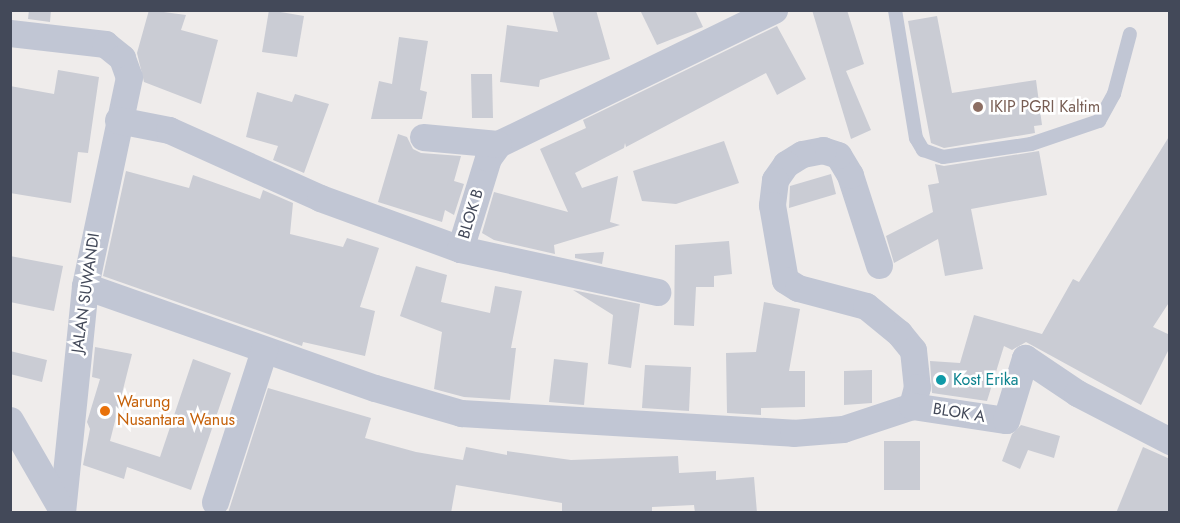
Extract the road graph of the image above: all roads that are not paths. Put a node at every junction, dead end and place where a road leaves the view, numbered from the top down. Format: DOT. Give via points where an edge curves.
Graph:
graph roads {
  1 [pos="895,10"];
  2 [pos="763,13"];
  3 [pos="10,33"];
  4 [pos="1130,34"];
  5 [pos="118,120"];
  6 [pos="423,137"];
  7 [pos="498,144"];
  8 [pos="460,249"];
  9 [pos="879,265"];
  10 [pos="85,286"];
  11 [pos="657,292"];
  12 [pos="264,350"];
  13 [pos="912,406"];
  14 [pos="10,420"];
  15 [pos="1170,441"];
  16 [pos="215,502"];
  17 [pos="62,511"];
  1 -- 4 [label="lane" via="916,138 923,150 943,157 1031,144 1099,121 1114,94"];
  2 -- 7 [label="street"];
  3 -- 5 [label="street, JALAN SUWANDI" via="105,44 122,58 129,77"];
  5 -- 8 [label="street, BLOK B" via="169,130 320,198"];
  5 -- 10 [label="street, JALAN SUWANDI"];
  6 -- 7 [label="street"];
  7 -- 8 [label="street, BLOK B" via="488,158"];
  8 -- 11 [label="street"];
  9 -- 13 [label="street" via="850,175 838,155 824,150 802,154 786,164 775,180 772,205 785,280 798,288 866,306 900,333 913,350 917,387"];
  10 -- 12 [label="street"];
  10 -- 17 [label="street, JALAN SUWANDI"];
  12 -- 13 [label="street" via="461,413 793,434 843,429"];
  12 -- 16 [label="street"];
  13 -- 15 [label="street, BLOK A" via="1006,420 1025,358 1077,393"];
  14 -- 17 [label="street"];
}
